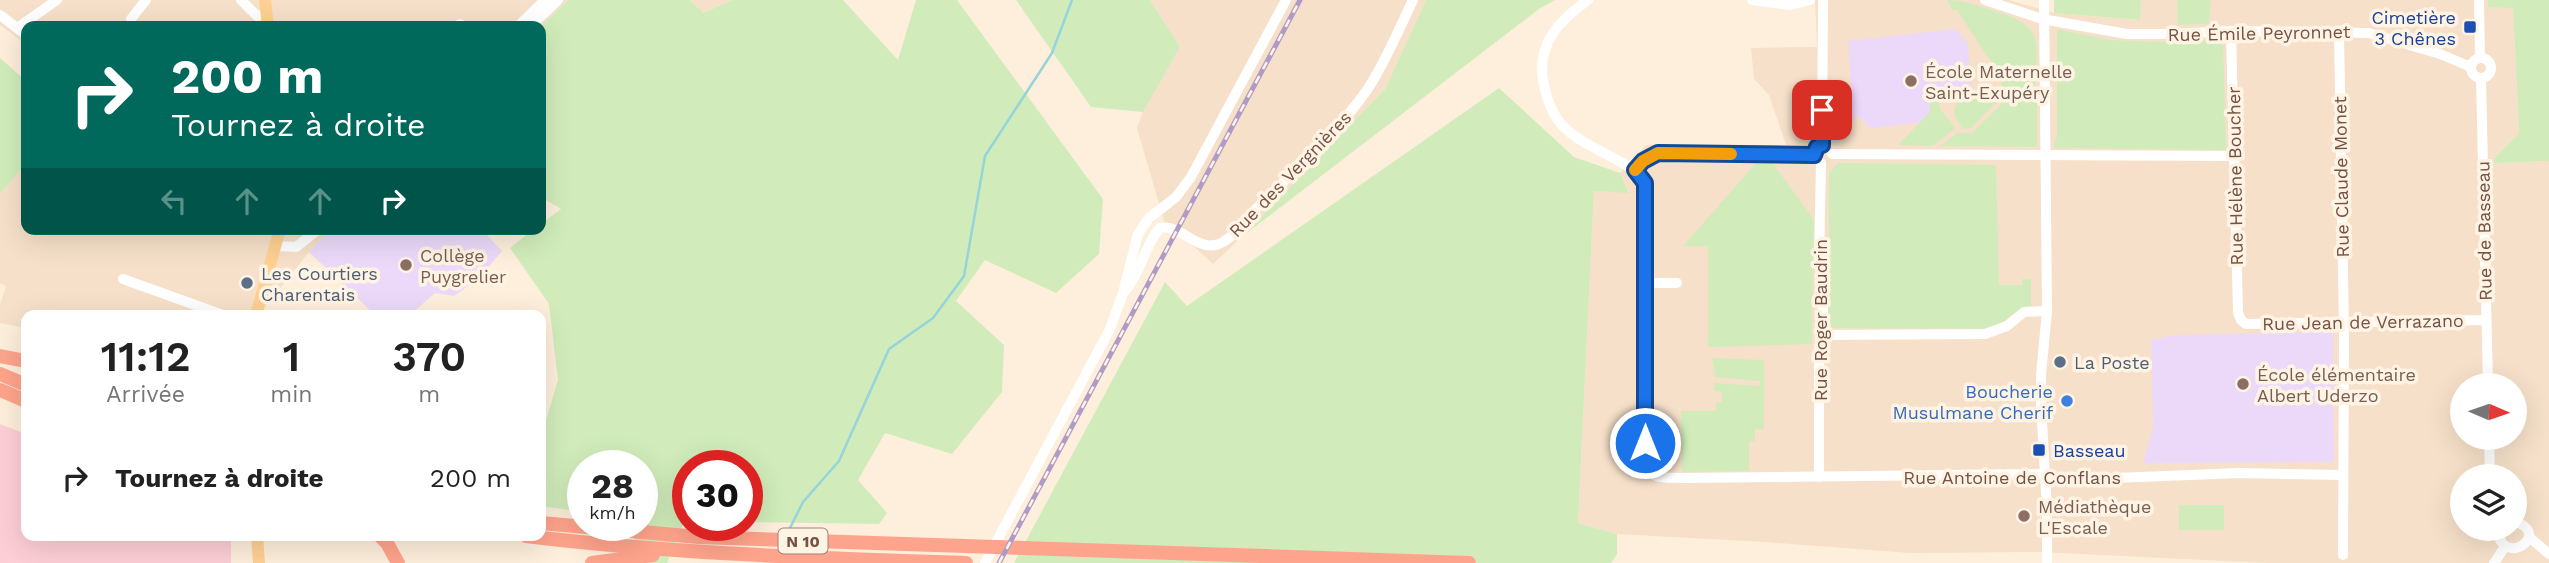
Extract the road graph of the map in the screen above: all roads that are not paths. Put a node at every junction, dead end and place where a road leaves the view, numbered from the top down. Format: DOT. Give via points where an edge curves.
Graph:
graph roads {
  1 [pos="57,0"];
  2 [pos="146,0"];
  3 [pos="241,0"];
  4 [pos="265,0"];
  5 [pos="545,0"];
  6 [pos="558,0"];
  7 [pos="1286,0"];
  8 [pos="1413,0"];
  9 [pos="1588,0"];
  10 [pos="1752,0"];
  11 [pos="1810,0"];
  12 [pos="1823,0"];
  13 [pos="1985,0"];
  14 [pos="2044,0"];
  15 [pos="2479,0"];
  16 [pos="0,15"];
  17 [pos="131,19"];
  18 [pos="2042,19"];
  19 [pos="267,20"];
  20 [pos="27,21"];
  21 [pos="523,21"];
  22 [pos="536,21"];
  23 [pos="21,25"];
  24 [pos="17,28"];
  25 [pos="21,31"];
  26 [pos="2231,31"];
  27 [pos="2339,32"];
  28 [pos="2480,58"];
  29 [pos="2471,67"];
  30 [pos="2481,78"];
  31 [pos="1822,145"];
  32 [pos="1832,154"];
  33 [pos="1814,155"];
  34 [pos="2045,156"];
  35 [pos="2235,156"];
  36 [pos="1821,163"];
  37 [pos="1635,170"];
  38 [pos="279,235"];
  39 [pos="311,235"];
  40 [pos="277,246"];
  41 [pos="123,278"];
  42 [pos="1677,283"];
  43 [pos="1644,284"];
  44 [pos="1123,293"];
  45 [pos="263,296"];
  46 [pos="209,310"];
  47 [pos="259,310"];
  48 [pos="264,310"];
  49 [pos="2047,311"];
  50 [pos="2241,320"];
  51 [pos="2486,320"];
  52 [pos="2343,323"];
  53 [pos="1822,335"];
  54 [pos="0,356"];
  55 [pos="21,360"];
  56 [pos="2488,373"];
  57 [pos="0,374"];
  58 [pos="21,384"];
  59 [pos="0,390"];
  60 [pos="21,399"];
  61 [pos="2045,474"];
  62 [pos="2343,475"];
  63 [pos="1819,477"];
  64 [pos="546,523"];
  65 [pos="2527,532"];
  66 [pos="2529,537"];
  67 [pos="546,538"];
  68 [pos="257,541"];
  69 [pos="385,541"];
  70 [pos="2500,541"];
  71 [pos="2504,548"];
  72 [pos="2522,550"];
  73 [pos="681,551"];
  74 [pos="2546,552"];
  75 [pos="2343,555"];
  76 [pos="920,561"];
  77 [pos="259,563"];
  78 [pos="398,563"];
  79 [pos="592,563"];
  80 [pos="966,563"];
  81 [pos="985,563"];
  82 [pos="1469,563"];
  83 [pos="2047,563"];
  84 [pos="2494,563"];
  1 -- 20 [label="street"];
  2 -- 17 [label="street"];
  3 -- 19 [label="street"];
  4 -- 19 [label="main road"];
  5 -- 21 [label="street"];
  6 -- 22 [label="street"];
  7 -- 44 [label="street" via="1191,177 1138,234"];
  8 -- 44 [label="street, Rue des Vergnières" via="1368,88 1336,131 1226,241 1212,246 1164,226 1157,230 1136,277"];
  9 -- 37 [label="street" via="1554,30 1544,48 1541,67 1546,95 1552,115 1569,133"];
  10 -- 11 [label="street" via="1790,5"];
  12 -- 31 [label="street"];
  13 -- 18 [label="street, Rue Émile Peyronnet"];
  14 -- 18 [label="street"];
  15 -- 28 [label="street, Rue de Basseau"];
  16 -- 24 [label="street"];
  18 -- 26 [label="street, Rue Émile Peyronnet" via="2127,34"];
  18 -- 34 [label="street"];
  23 -- 24 [label="street"];
  24 -- 25 [label="street"];
  26 -- 27 [label="street, Rue Émile Peyronnet"];
  26 -- 35 [label="street, Rue Hélène Boucher"];
  27 -- 29 [label="street, Rue Émile Peyronnet" via="2382,36"];
  27 -- 52 [label="street, Rue Claude Monet"];
  28 -- 29 [label="street"];
  28 -- 30 [label="street, Rue de Basseau" via="2491,68"];
  29 -- 30 [label="street"];
  30 -- 51 [label="street, Rue de Basseau"];
  31 -- 32 [label="street"];
  31 -- 33 [label="street"];
  32 -- 34 [label="street"];
  32 -- 36 [label="street"];
  33 -- 36 [label="street"];
  33 -- 37 [label="street" via="1658,153"];
  34 -- 35 [label="street"];
  34 -- 49 [label="street"];
  35 -- 50 [label="street, Rue Hélène Boucher"];
  36 -- 53 [label="street, Rue Roger Baudrin"];
  37 -- 43 [label="street" via="1645,183"];
  38 -- 40 [label="main road"];
  39 -- 40 [label="street" via="290,249"];
  40 -- 45 [label="main road"];
  41 -- 46 [label="street"];
  42 -- 43 [label="street"];
  43 -- 63 [label="street, Rue Antoine de Conflans" via="1648,473 1655,477"];
  44 -- 81 [label="street" via="1102,344"];
  45 -- 47 [label="main road"];
  45 -- 48 [label="main road"];
  49 -- 53 [label="street" via="2024,312 2007,326 1985,334"];
  49 -- 61 [label="street" via="2041,375"];
  50 -- 52 [label="street, Rue Jean de Verrazano" via="2246,324"];
  51 -- 52 [label="street, Rue Jean de Verrazano"];
  51 -- 56 [label="street, Rue de Basseau"];
  52 -- 62 [label="street, Rue Claude Monet"];
  53 -- 63 [label="street, Rue Roger Baudrin"];
  54 -- 55 [label="highway"];
  57 -- 58 [label="highway"];
  59 -- 60 [label="highway"];
  61 -- 62 [label="street, Rue Antoine de Conflans" via="2066,480 2239,473"];
  61 -- 63 [label="street, Rue Antoine de Conflans"];
  61 -- 83 [label="street"];
  62 -- 75 [label="street, Rue Claude Monet"];
  64 -- 82 [label="highway, N 10" via="698,537"];
  65 -- 66 [label="street"];
  66 -- 72 [label="street"];
  66 -- 74 [label="street"];
  67 -- 73 [label="highway, N 10"];
  68 -- 77 [label="main road"];
  69 -- 78 [label="highway"];
  70 -- 71 [label="street"];
  71 -- 72 [label="street"];
  71 -- 84 [label="street"];
  72 -- 74 [label="street"];
  73 -- 76 [label="highway, N 10"];
  73 -- 79 [label="highway"];
  76 -- 80 [label="highway, N 10"];
}
